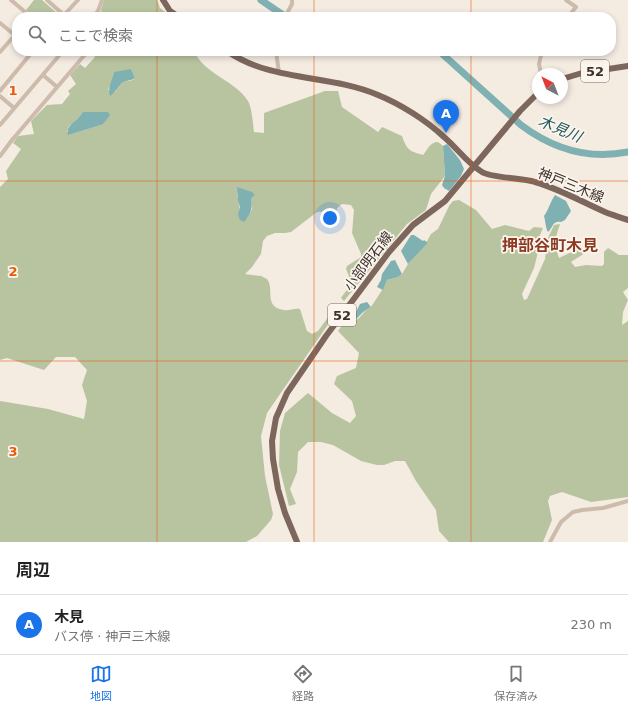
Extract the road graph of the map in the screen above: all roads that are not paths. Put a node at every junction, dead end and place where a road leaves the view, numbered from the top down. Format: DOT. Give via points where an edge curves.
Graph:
graph roads {
  1 [pos="10,0"];
  2 [pos="47,0"];
  3 [pos="78,0"];
  4 [pos="102,0"];
  5 [pos="163,0"];
  6 [pos="292,0"];
  7 [pos="566,0"];
  8 [pos="98,11"];
  9 [pos="25,12"];
  10 [pos="59,12"];
  11 [pos="67,12"];
  12 [pos="172,12"];
  13 [pos="288,12"];
  14 [pos="572,12"];
  15 [pos="0,23"];
  16 [pos="12,33"];
  17 [pos="12,40"];
  18 [pos="0,52"];
  19 [pos="29,56"];
  20 [pos="60,56"];
  21 [pos="84,56"];
  22 [pos="233,56"];
  23 [pos="277,56"];
  24 [pos="541,56"];
  25 [pos="628,66"];
  26 [pos="540,68"];
  27 [pos="280,73"];
  28 [pos="43,75"];
  29 [pos="568,77"];
  30 [pos="57,87"];
  31 [pos="0,91"];
  32 [pos="0,96"];
  33 [pos="532,100"];
  34 [pos="14,108"];
  35 [pos="0,125"];
  36 [pos="0,156"];
  37 [pos="474,166"];
  38 [pos="628,220"];
  39 [pos="628,501"];
  40 [pos="297,542"];
  41 [pos="550,542"];
  1 -- 9 [label="street"];
  2 -- 10 [label="street"];
  3 -- 11 [label="street"];
  4 -- 8 [label="street"];
  5 -- 12 [label="main road"];
  6 -- 13 [label="street"];
  7 -- 14 [label="street" via="576,7"];
  15 -- 16 [label="street"];
  17 -- 18 [label="street"];
  19 -- 31 [label="street"];
  20 -- 28 [label="street"];
  21 -- 30 [label="street"];
  22 -- 27 [label="main road, 神戸三木線" via="254,66"];
  23 -- 27 [label="street"];
  24 -- 26 [label="street"];
  25 -- 29 [label="main road, 52"];
  27 -- 37 [label="main road, 神戸三木線" via="363,89 380,96 429,124"];
  28 -- 30 [label="street"];
  28 -- 34 [label="street"];
  30 -- 36 [label="street"];
  32 -- 34 [label="street"];
  33 -- 37 [label="main road, 小部明石線 / 52"];
  34 -- 35 [label="street"];
  37 -- 38 [label="main road, 神戸三木線" via="484,173 534,181 557,189"];
  37 -- 40 [label="main road, 小部明石線 / 52" via="445,201 413,225 389,252 287,393 276,418 272,440 273,459 283,507"];
  39 -- 41 [label="street" via="573,512 561,522"];
}
